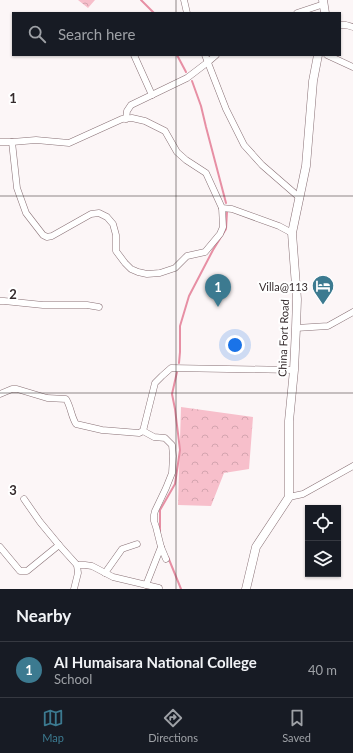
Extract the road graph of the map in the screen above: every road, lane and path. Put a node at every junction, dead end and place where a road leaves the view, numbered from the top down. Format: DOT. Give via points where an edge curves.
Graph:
graph roads {
  1 [pos="184,0"];
  2 [pos="324,6"];
  3 [pos="187,12"];
  4 [pos="302,12"];
  5 [pos="341,25"];
  6 [pos="353,27"];
  7 [pos="134,56"];
  8 [pos="205,56"];
  9 [pos="215,56"];
  10 [pos="318,56"];
  11 [pos="329,56"];
  12 [pos="208,62"];
  13 [pos="353,67"];
  14 [pos="152,95"];
  15 [pos="126,119"];
  16 [pos="0,142"];
  17 [pos="12,142"];
  18 [pos="300,198"];
  19 [pos="222,208"];
  20 [pos="292,233"];
  21 [pos="0,301"];
  22 [pos="99,307"];
  23 [pos="353,312"];
  24 [pos="296,328"];
  25 [pos="294,370"];
  26 [pos="0,394"];
  27 [pos="143,431"];
  28 [pos="353,466"];
  29 [pos="289,497"];
  30 [pos="24,499"];
  31 [pos="138,544"];
  32 [pos="59,545"];
  33 [pos="0,547"];
  34 [pos="161,547"];
  35 [pos="166,559"];
  36 [pos="77,565"];
  37 [pos="105,573"];
  38 [pos="146,585"];
  39 [pos="159,588"];
  40 [pos="74,589"];
  41 [pos="246,589"];
  1 -- 3 [label="street"];
  2 -- 4 [label="street"];
  5 -- 6 [label="street"];
  7 -- 14 [label="street"];
  8 -- 12 [label="street"];
  9 -- 12 [label="street"];
  10 -- 18 [label="street, China Fort Road"];
  11 -- 13 [label="street"];
  12 -- 14 [label="street" via="186,78"];
  12 -- 18 [label="street" via="226,109 244,145 262,165"];
  14 -- 15 [label="street" via="131,104"];
  15 -- 17 [label="street" via="69,143 36,140"];
  15 -- 19 [label="street" via="146,121 165,132 177,152 206,173"];
  16 -- 17 [label="street"];
  17 -- 19 [label="street" via="17,188 26,213 43,235 52,236 92,214 99,214 113,224 116,251 131,269 138,272 160,273 175,268 187,256 205,252 223,227"];
  18 -- 20 [label="street, China Fort Road"];
  19 -- 20 [label="street" via="232,209 280,226"];
  20 -- 24 [label="street, China Fort Road" via="297,299"];
  21 -- 22 [label="street" via="43,306 87,304"];
  23 -- 24 [label="street" via="328,326"];
  24 -- 25 [label="street, China Fort Road"];
  25 -- 27 [label="street" via="171,368 155,383"];
  25 -- 29 [label="street, China Fort Road" via="289,421"];
  26 -- 27 [label="street" via="17,389 46,398 66,399 76,424 102,430 139,433"];
  27 -- 34 [label="street" via="154,437 165,438 172,445 172,473 154,515"];
  28 -- 29 [label="street" via="303,494"];
  29 -- 41 [label="street" via="256,546"];
  30 -- 32 [label="street"];
  31 -- 37 [label="street" via="122,549"];
  32 -- 33 [label="street" via="27,571 20,571"];
  32 -- 36 [label="street"];
  34 -- 35 [label="street"];
  34 -- 38 [label="street"];
  36 -- 37 [label="street" via="92,566"];
  36 -- 40 [label="street"];
  37 -- 38 [label="street"];
  38 -- 39 [label="street"];
}
